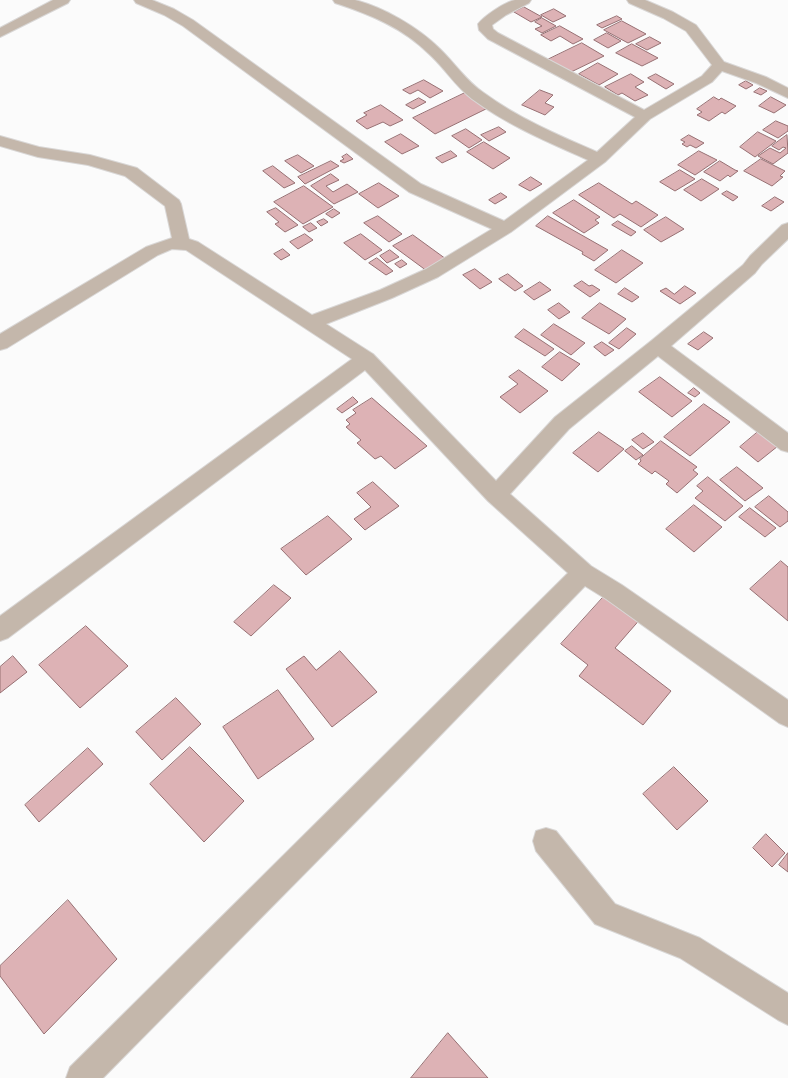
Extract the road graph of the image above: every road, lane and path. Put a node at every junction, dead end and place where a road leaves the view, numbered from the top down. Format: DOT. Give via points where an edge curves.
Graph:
graph roads {
  1 [pos="63,0"];
  2 [pos="141,0"];
  3 [pos="340,0"];
  4 [pos="524,0"];
  5 [pos="634,0"];
  6 [pos="0,33"];
  7 [pos="719,65"];
  8 [pos="785,75"];
  9 [pos="760,80"];
  10 [pos="788,94"];
  11 [pos="645,116"];
  12 [pos="0,141"];
  13 [pos="599,159"];
  14 [pos="505,228"];
  15 [pos="788,229"];
  16 [pos="181,242"];
  17 [pos="309,323"];
  18 [pos="0,343"];
  19 [pos="658,346"];
  20 [pos="366,359"];
  21 [pos="785,435"];
  22 [pos="496,495"];
  23 [pos="583,572"];
  24 [pos="0,630"];
  25 [pos="788,715"];
  26 [pos="546,841"];
  27 [pos="788,1010"];
  28 [pos="81,1078"];
  1 -- 6 [label="street"];
  2 -- 14 [label="street" via="188,23 416,188"];
  3 -- 13 [label="street" via="387,18 427,44 477,95 525,125"];
  4 -- 11 [label="street" via="484,24 486,30 492,36 594,92"];
  5 -- 7 [label="street" via="691,28"];
  7 -- 9 [label="street"];
  7 -- 11 [label="street" via="707,79"];
  8 -- 9 [label="street"];
  9 -- 10 [label="street"];
  11 -- 13 [label="street"];
  12 -- 16 [label="street" via="38,152 90,160 131,172 173,204"];
  13 -- 14 [label="street"];
  14 -- 17 [label="street" via="432,273 386,294"];
  15 -- 19 [label="street" via="749,269"];
  16 -- 17 [label="street" via="192,246"];
  16 -- 18 [label="street" via="152,251"];
  17 -- 20 [label="street"];
  19 -- 21 [label="street"];
  19 -- 22 [label="street" via="562,423"];
  20 -- 22 [label="street"];
  20 -- 24 [label="street"];
  22 -- 23 [label="street"];
  23 -- 25 [label="street"];
  23 -- 28 [label="street" via="395,765"];
  26 -- 27 [label="street" via="605,914 690,948"];
}
